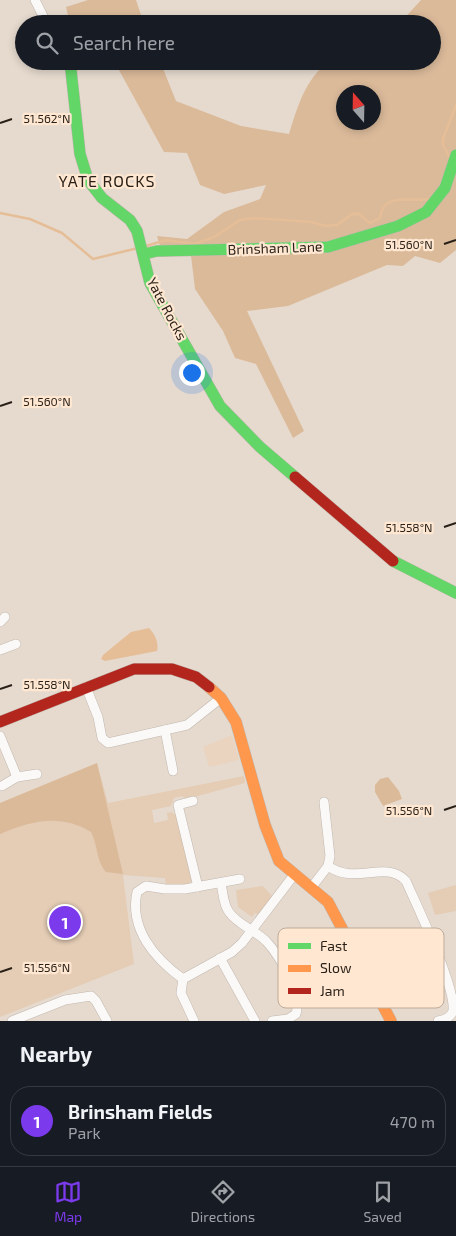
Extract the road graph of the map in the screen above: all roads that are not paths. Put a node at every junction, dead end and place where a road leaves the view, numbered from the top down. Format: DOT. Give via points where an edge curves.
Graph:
graph roads {
  1 [pos="35,0"];
  2 [pos="42,15"];
  3 [pos="71,70"];
  4 [pos="456,155"];
  5 [pos="144,254"];
  6 [pos="456,594"];
  7 [pos="16,644"];
  8 [pos="0,650"];
  9 [pos="86,687"];
  10 [pos="221,698"];
  11 [pos="0,722"];
  12 [pos="165,730"];
  13 [pos="0,736"];
  14 [pos="174,770"];
  15 [pos="37,774"];
  16 [pos="17,777"];
  17 [pos="2,786"];
  18 [pos="193,801"];
  19 [pos="324,802"];
  20 [pos="328,866"];
  21 [pos="294,875"];
  22 [pos="240,879"];
  23 [pos="222,883"];
  24 [pos="198,887"];
  25 [pos="311,888"];
  26 [pos="342,928"];
  27 [pos="428,928"];
  28 [pos="253,931"];
  29 [pos="220,958"];
  30 [pos="278,959"];
  31 [pos="444,964"];
  32 [pos="183,979"];
  33 [pos="296,1008"];
  34 [pos="384,1008"];
  35 [pos="12,1021"];
  36 [pos="107,1021"];
  37 [pos="194,1021"];
  38 [pos="255,1021"];
  39 [pos="272,1021"];
  40 [pos="391,1021"];
  41 [pos="438,1021"];
  1 -- 2 [label="street"];
  3 -- 5 [label="street, Yate Rocks" via="83,167 95,191 130,220"];
  4 -- 5 [label="street, Brinsham Lane" via="445,188 426,212 398,226 328,247 157,251"];
  5 -- 6 [label="street, Yate Rocks" via="150,283 229,418 389,559"];
  7 -- 8 [label="street"];
  9 -- 10 [label="street" via="134,669 160,668 196,677"];
  9 -- 11 [label="street"];
  9 -- 12 [label="street" via="105,742"];
  10 -- 12 [label="street" via="194,722"];
  10 -- 21 [label="street" via="236,722 274,851"];
  12 -- 14 [label="street"];
  13 -- 16 [label="street"];
  15 -- 16 [label="street"];
  16 -- 17 [label="street"];
  18 -- 24 [label="street" via="178,805"];
  19 -- 20 [label="street" via="330,847"];
  20 -- 25 [label="street"];
  20 -- 27 [label="street" via="347,875 399,873 406,881"];
  21 -- 25 [label="street"];
  21 -- 28 [label="street"];
  22 -- 23 [label="street"];
  23 -- 24 [label="street"];
  23 -- 28 [label="street" via="229,913"];
  24 -- 32 [label="street" via="165,889 146,886 137,892 138,926 144,941 169,969"];
  25 -- 26 [label="street" via="328,902"];
  28 -- 29 [label="street"];
  28 -- 30 [label="street" via="266,941"];
  29 -- 32 [label="street"];
  29 -- 38 [label="street"];
  31 -- 41 [label="street" via="454,1009 450,1016"];
  32 -- 37 [label="street" via="181,993"];
  33 -- 39 [label="street" via="296,1014 288,1019"];
  34 -- 40 [label="street"];
  35 -- 36 [label="street" via="65,1000 91,996"];
}
